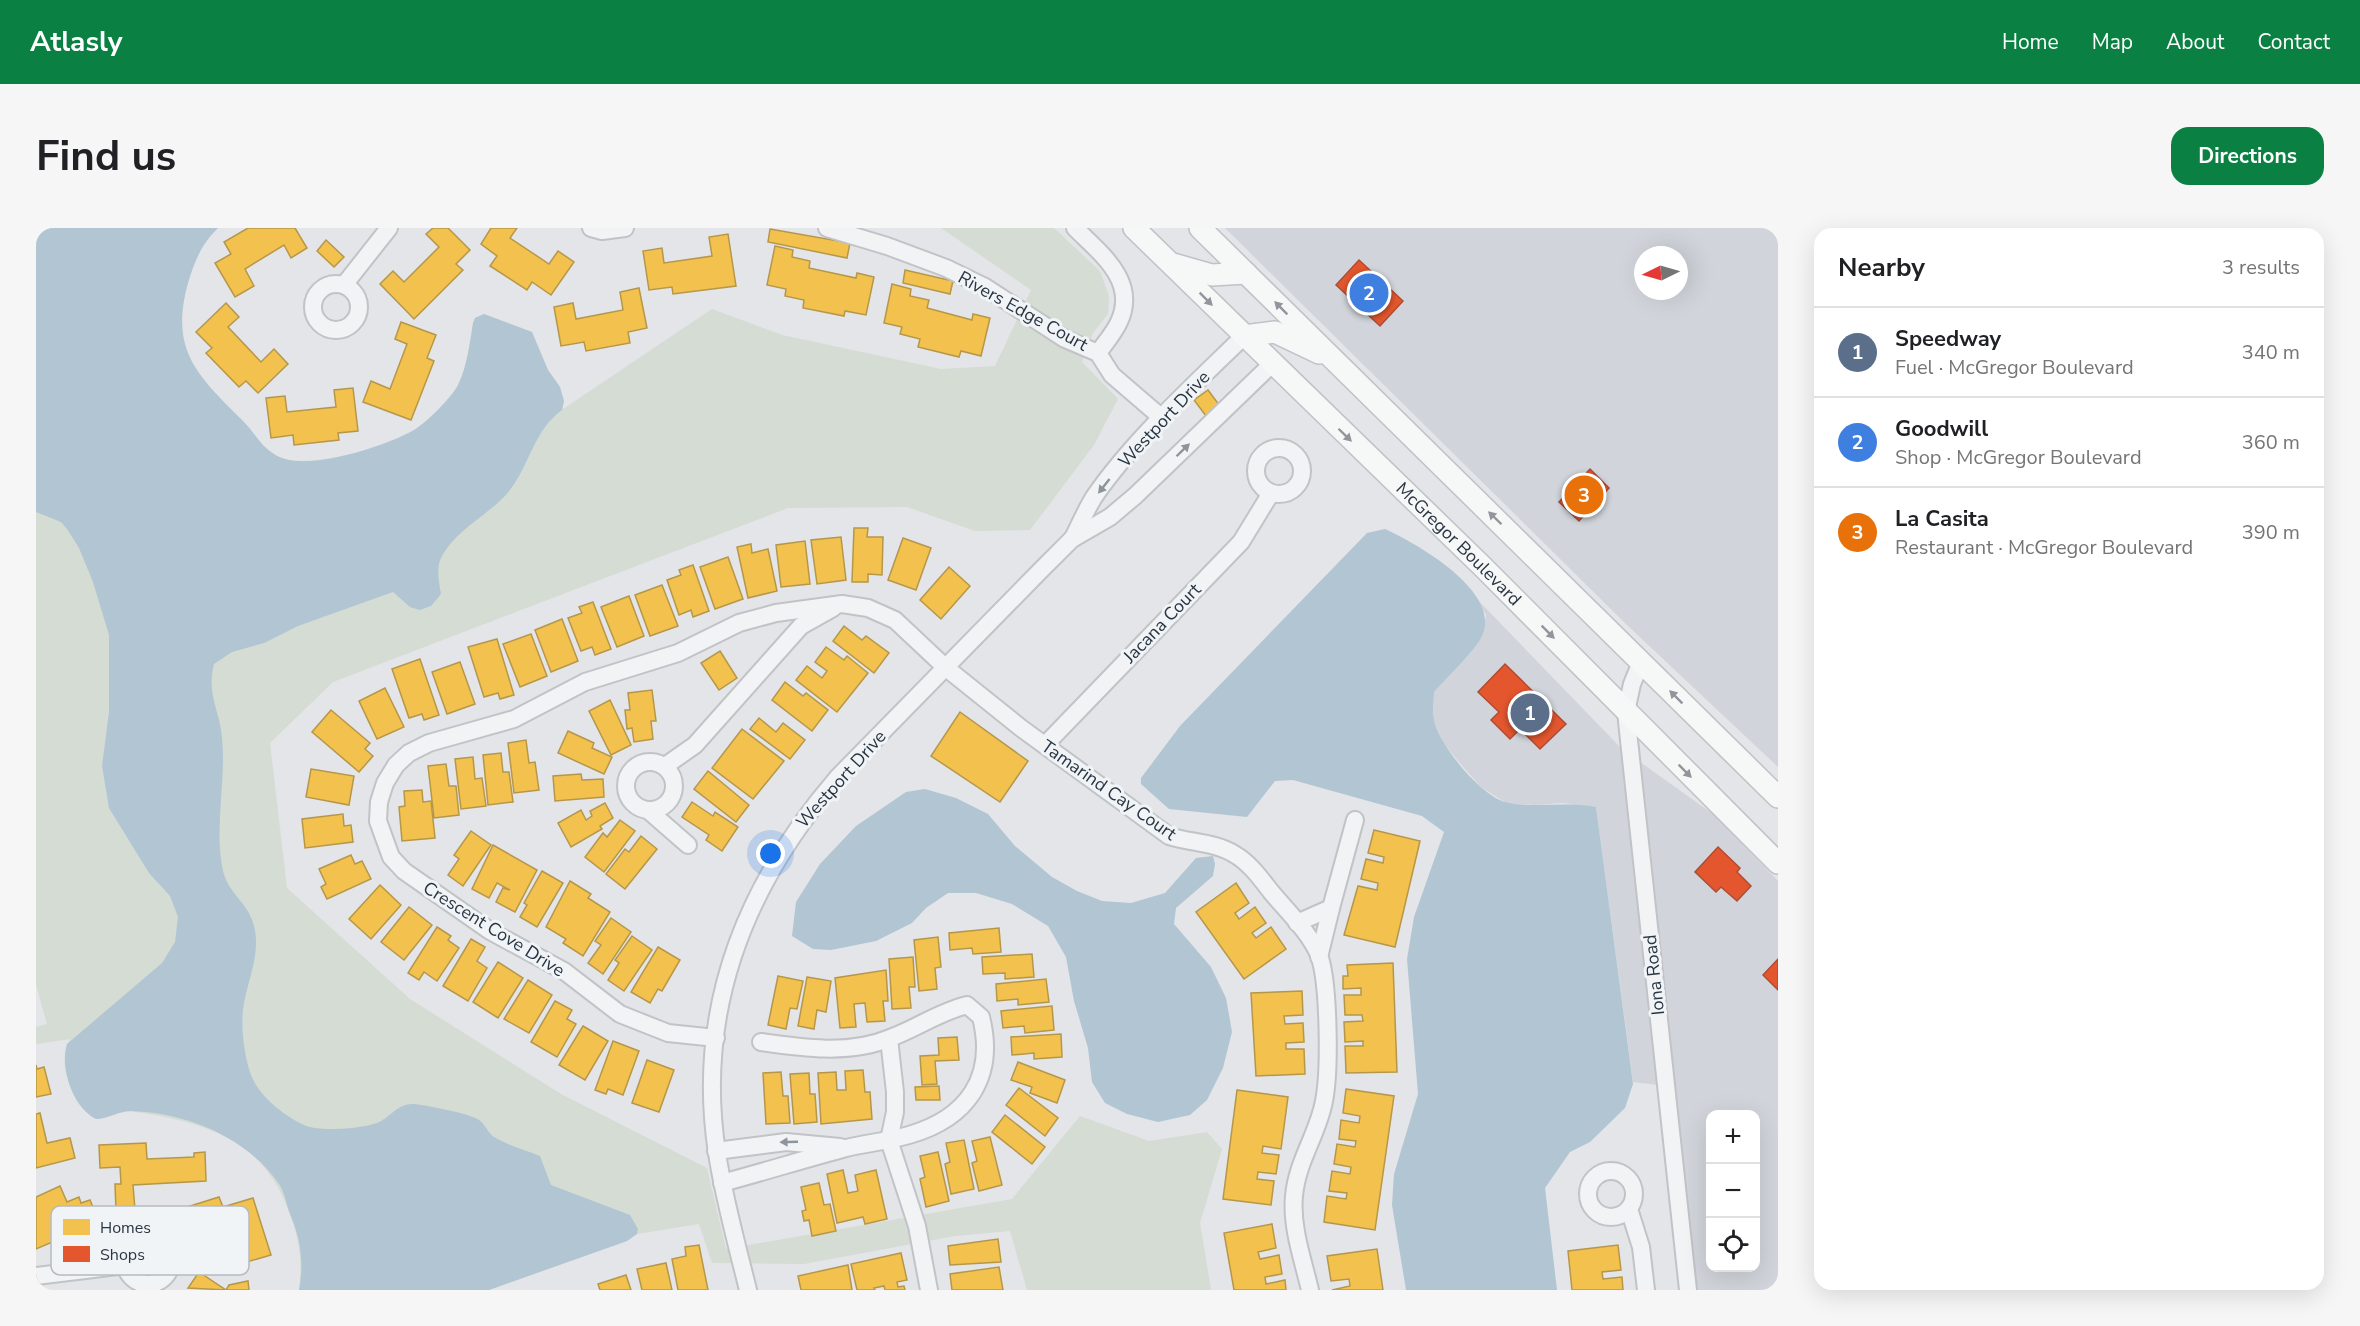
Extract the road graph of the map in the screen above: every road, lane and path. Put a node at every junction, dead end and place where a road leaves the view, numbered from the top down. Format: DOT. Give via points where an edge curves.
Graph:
graph roads {
  1 [pos="389,228"];
  2 [pos="591,228"];
  3 [pos="625,228"];
  4 [pos="827,228"];
  5 [pos="1075,228"];
  6 [pos="1134,228"];
  7 [pos="1200,228"];
  8 [pos="1170,263"];
  9 [pos="1246,273"];
  10 [pos="344,285"];
  11 [pos="1244,336"];
  12 [pos="1098,353"];
  13 [pos="1333,359"];
  14 [pos="1272,364"];
  15 [pos="1162,418"];
  16 [pos="1271,493"];
  17 [pos="1072,539"];
  18 [pos="842,604"];
  19 [pos="1641,662"];
  20 [pos="945,667"];
  21 [pos="1626,712"];
  22 [pos="1045,745"];
  23 [pos="664,766"];
  24 [pos="1778,797"];
  25 [pos="649,811"];
  26 [pos="1356,820"];
  27 [pos="688,845"];
  28 [pos="1778,863"];
  29 [pos="1331,908"];
  30 [pos="1297,923"];
  31 [pos="1319,957"];
  32 [pos="716,1038"];
  33 [pos="889,1039"];
  34 [pos="761,1042"];
  35 [pos="889,1140"];
  36 [pos="847,1148"];
  37 [pos="716,1151"];
  38 [pos="722,1183"];
  39 [pos="1629,1209"];
  40 [pos="51,1274"];
  41 [pos="36,1276"];
  42 [pos="748,1290"];
  43 [pos="929,1290"];
  44 [pos="1310,1290"];
  45 [pos="1646,1290"];
  46 [pos="1688,1290"];
  1 -- 10 [label="street"];
  2 -- 3 [label="street"];
  4 -- 12 [label="street, Rivers Edge Court" via="946,268 985,287 1065,339"];
  5 -- 12 [label="street" via="1115,269 1123,284 1125,301 1119,323"];
  6 -- 8 [label="main road, McGregor Boulevard"];
  7 -- 9 [label="main road"];
  8 -- 9 [label="main road" via="1212,275"];
  8 -- 11 [label="main road, McGregor Boulevard, one-way"];
  13 -- 9 [label="main road, one-way"];
  11 -- 13 [label="main road" via="1275,332"];
  11 -- 14 [label="main road, McGregor Boulevard"];
  11 -- 15 [label="street, Westport Drive"];
  12 -- 15 [label="street, Rivers Edge Court" via="1112,375"];
  19 -- 13 [label="main road, one-way"];
  17 -- 14 [label="street, Westport Drive, one-way" via="1110,517 1135,496"];
  14 -- 21 [label="main road, McGregor Boulevard, one-way" via="1483,567"];
  15 -- 17 [label="street, Westport Drive, one-way" via="1093,499"];
  16 -- 22 [label="street, Jacana Court" via="1241,542"];
  17 -- 20 [label="street, Westport Drive"];
  18 -- 20 [label="street, Crescent Cove Drive" via="868,608 895,620"];
  18 -- 23 [label="street" via="801,626 695,745"];
  18 -- 32 [label="street, Crescent Cove Drive" via="776,613 739,623 678,652 585,682 514,719 429,743 396,765 379,802 378,821 391,857 453,907 564,971 620,1014 668,1033"];
  19 -- 21 [label="street, Iona Road"];
  24 -- 19 [label="main road, one-way"];
  20 -- 22 [label="street, Tamarind Cay Court"];
  20 -- 32 [label="street, Westport Drive" via="838,777 781,850 738,939 725,983"];
  21 -- 28 [label="main road, McGregor Boulevard, one-way"];
  21 -- 46 [label="street, Iona Road"];
  22 -- 30 [label="street, Tamarind Cay Court" via="1169,836 1235,854"];
  23 -- 25 [label="street" via="673,779 673,794 664,806"];
  23 -- 25 [label="street" via="649,761 628,774 628,798"];
  25 -- 27 [label="street"];
  26 -- 29 [label="street, Tamarind Cay Court"];
  29 -- 30 [label="street"];
  29 -- 31 [label="street, Tamarind Cay Court"];
  30 -- 31 [label="street, Tamarind Cay Court"];
  31 -- 44 [label="street, Tamarind Cay Court" via="1325,996 1325,1100 1303,1155 1294,1198 1297,1233"];
  32 -- 37 [label="street, Westport Drive"];
  33 -- 34 [label="street" via="825,1048"];
  33 -- 35 [label="street" via="895,1112"];
  33 -- 35 [label="street" via="950,1009 967,1005 981,1017 987,1056 975,1089 953,1113 925,1130"];
  35 -- 36 [label="street"];
  35 -- 43 [label="street" via="917,1226"];
  36 -- 37 [label="street, one-way" via="786,1142"];
  36 -- 38 [label="street"];
  37 -- 38 [label="street, Westport Drive"];
  38 -- 42 [label="street, Westport Drive"];
  39 -- 45 [label="street" via="1641,1247"];
  40 -- 41 [label="street"];
}
